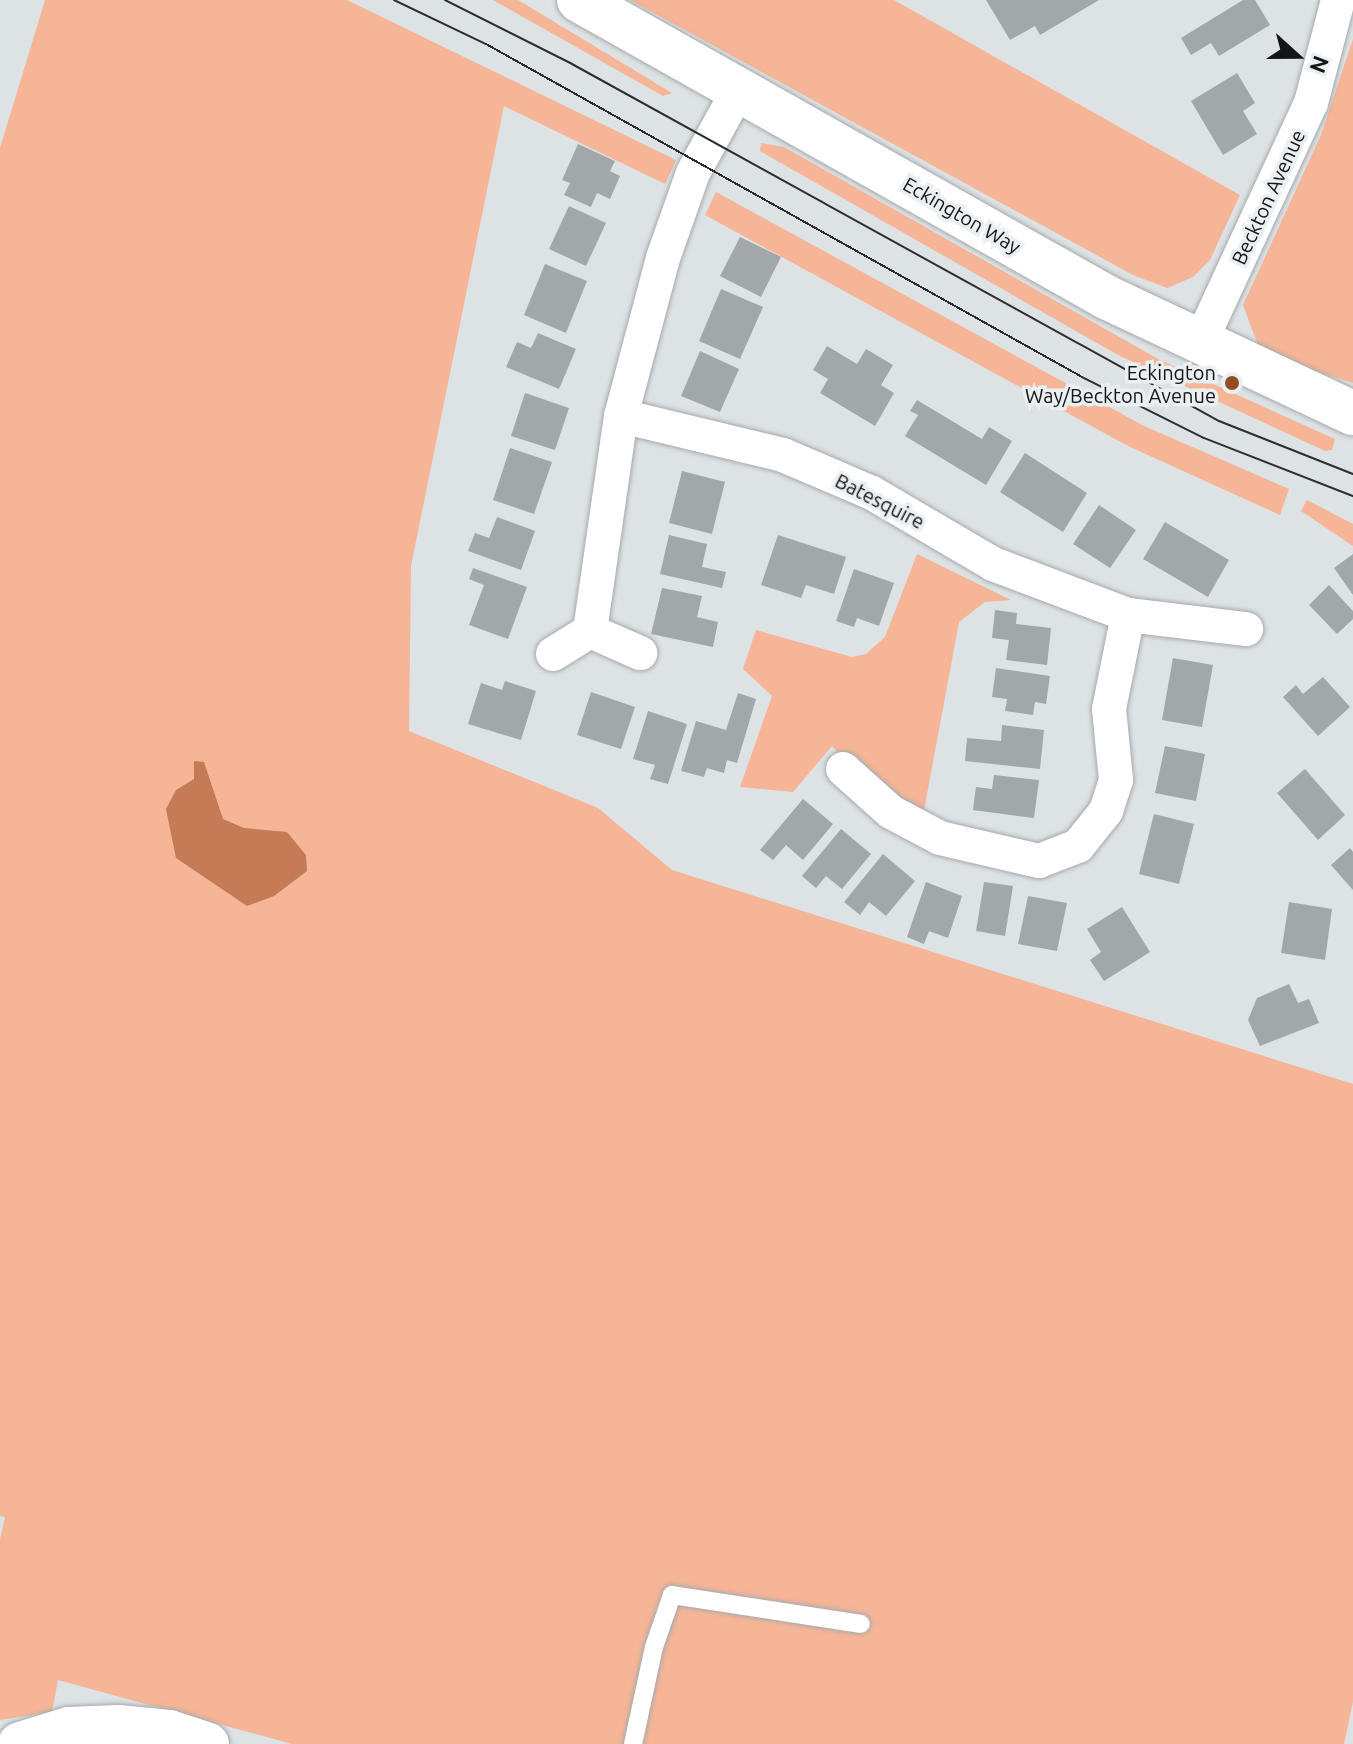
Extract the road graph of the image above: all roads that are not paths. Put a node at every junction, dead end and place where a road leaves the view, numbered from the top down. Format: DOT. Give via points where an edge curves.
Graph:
graph roads {
  1 [pos="579,0"];
  2 [pos="1338,0"];
  3 [pos="739,89"];
  4 [pos="1200,343"];
  5 [pos="1353,413"];
  6 [pos="621,416"];
  7 [pos="1128,615"];
  8 [pos="1246,629"];
  9 [pos="590,631"];
  10 [pos="640,653"];
  11 [pos="553,654"];
  12 [pos="843,769"];
  13 [pos="861,1624"];
  14 [pos="20,1744"];
  15 [pos="207,1744"];
  16 [pos="633,1744"];
  1 -- 3 [label="main road, Eckington Way"];
  2 -- 4 [label="street, Beckton Avenue" via="1311,103"];
  3 -- 4 [label="main road, Eckington Way" via="1106,297"];
  3 -- 6 [label="street" via="685,194"];
  4 -- 5 [label="main road, Eckington Way"];
  6 -- 7 [label="street, Batesquire" via="783,455 872,493 993,564"];
  6 -- 9 [label="street"];
  7 -- 8 [label="street, Batesquire"];
  7 -- 12 [label="street" via="1109,709 1116,780 1106,811 1088,836 1062,854 1039,861 940,838 891,812"];
  9 -- 10 [label="street"];
  9 -- 11 [label="street"];
  13 -- 16 [label="lane" via="672,1595 654,1647"];
  14 -- 15 [label="main road" via="69,1729 118,1727 169,1732"];
}
